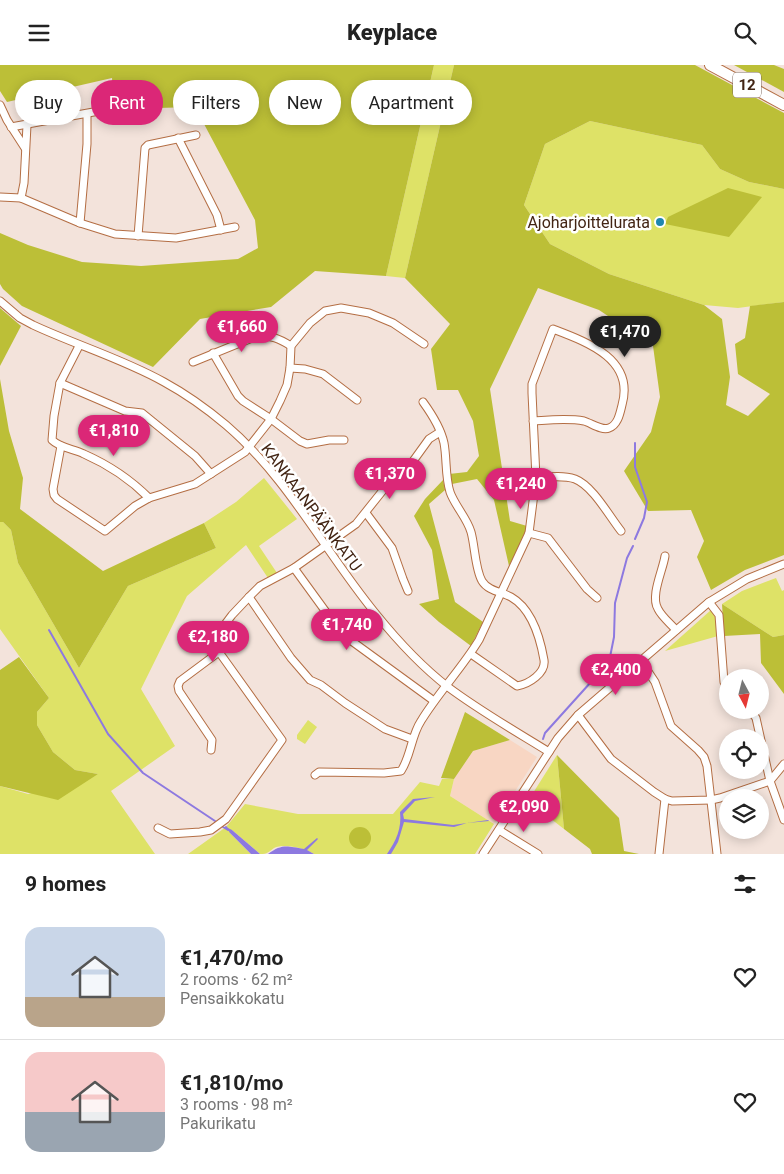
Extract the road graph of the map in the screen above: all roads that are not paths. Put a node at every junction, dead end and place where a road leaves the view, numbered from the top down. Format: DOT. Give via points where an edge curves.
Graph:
graph roads {
  1 [pos="710,65"];
  2 [pos="0,105"];
  3 [pos="784,105"];
  4 [pos="91,113"];
  5 [pos="87,114"];
  6 [pos="81,115"];
  7 [pos="27,125"];
  8 [pos="11,127"];
  9 [pos="196,135"];
  10 [pos="178,138"];
  11 [pos="26,149"];
  12 [pos="0,197"];
  13 [pos="21,198"];
  14 [pos="80,223"];
  15 [pos="235,227"];
  16 [pos="221,230"];
  17 [pos="138,236"];
  18 [pos="0,301"];
  19 [pos="79,345"];
  20 [pos="424,345"];
  21 [pos="292,346"];
  22 [pos="213,353"];
  23 [pos="193,362"];
  24 [pos="290,368"];
  25 [pos="60,383"];
  26 [pos="357,400"];
  27 [pos="423,402"];
  28 [pos="271,419"];
  29 [pos="534,421"];
  30 [pos="440,432"];
  31 [pos="344,440"];
  32 [pos="60,446"];
  33 [pos="249,447"];
  34 [pos="211,474"];
  35 [pos="536,478"];
  36 [pos="149,498"];
  37 [pos="366,513"];
  38 [pos="621,531"];
  39 [pos="529,533"];
  40 [pos="326,545"];
  41 [pos="666,555"];
  42 [pos="784,564"];
  43 [pos="294,568"];
  44 [pos="408,591"];
  45 [pos="501,593"];
  46 [pos="249,597"];
  47 [pos="597,598"];
  48 [pos="709,602"];
  49 [pos="676,630"];
  50 [pos="219,652"];
  51 [pos="471,655"];
  52 [pos="641,661"];
  53 [pos="723,669"];
  54 [pos="446,685"];
  55 [pos="434,701"];
  56 [pos="578,715"];
  57 [pos="756,719"];
  58 [pos="412,739"];
  59 [pos="211,750"];
  60 [pos="549,753"];
  61 [pos="784,764"];
  62 [pos="315,775"];
  63 [pos="770,781"];
  64 [pos="665,799"];
  65 [pos="711,800"];
  66 [pos="784,820"];
  67 [pos="158,828"];
  68 [pos="498,829"];
  69 [pos="483,854"];
  70 [pos="538,854"];
  71 [pos="659,854"];
  72 [pos="717,854"];
  1 -- 3 [label="highway, 12"];
  2 -- 8 [label="street"];
  4 -- 5 [label="street"];
  5 -- 6 [label="street"];
  5 -- 14 [label="street"];
  7 -- 8 [label="street"];
  7 -- 11 [label="street"];
  8 -- 11 [label="street"];
  9 -- 10 [label="street"];
  10 -- 16 [label="street" via="217,215"];
  10 -- 17 [label="street" via="145,148"];
  11 -- 13 [label="street"];
  12 -- 13 [label="street"];
  13 -- 14 [label="street"];
  14 -- 17 [label="street" via="115,234"];
  15 -- 16 [label="street"];
  16 -- 17 [label="street" via="176,238"];
  18 -- 19 [label="street, KANKAANPÄÄNKATU" via="20,318"];
  19 -- 25 [label="street"];
  19 -- 33 [label="street, KANKAANPÄÄNKATU" via="164,382 207,410"];
  20 -- 21 [label="street" via="394,323 369,313 341,308 325,311 310,323"];
  21 -- 22 [label="street" via="267,335"];
  21 -- 24 [label="street"];
  22 -- 23 [label="street"];
  22 -- 28 [label="street" via="238,396"];
  24 -- 26 [label="street" via="323,374"];
  24 -- 28 [label="street" via="287,385"];
  25 -- 32 [label="street" via="51,435"];
  25 -- 34 [label="street" via="125,411 142,413 195,456"];
  27 -- 30 [label="street"];
  28 -- 31 [label="street" via="307,444"];
  28 -- 33 [label="street"];
  29 -- 29 [label="street" via="572,419 610,428 616,423 623,402 622,373 587,343 553,329 532,384"];
  29 -- 35 [label="street"];
  30 -- 37 [label="street" via="429,439 403,475 384,489"];
  30 -- 45 [label="street" via="450,492 470,529 480,575 485,584"];
  32 -- 36 [label="street" via="121,473"];
  32 -- 36 [label="street" via="54,495 102,530 109,529"];
  33 -- 34 [label="street"];
  33 -- 40 [label="street, KANKAANPÄÄNKATU" via="272,472"];
  34 -- 36 [label="street" via="195,484"];
  35 -- 38 [label="street" via="564,477 588,487"];
  35 -- 39 [label="street"];
  37 -- 40 [label="street"];
  37 -- 44 [label="street" via="392,548"];
  39 -- 45 [label="street"];
  39 -- 47 [label="street" via="548,538"];
  40 -- 43 [label="street"];
  40 -- 54 [label="street, KANKAANPÄÄNKATU" via="376,614"];
  41 -- 49 [label="street" via="657,587 656,605"];
  42 -- 48 [label="street" via="747,579"];
  43 -- 46 [label="street" via="260,586"];
  43 -- 55 [label="street" via="342,634"];
  45 -- 51 [label="street"];
  45 -- 51 [label="street" via="520,603 528,613 544,660 543,669 527,683 517,686"];
  46 -- 50 [label="street" via="217,635"];
  46 -- 58 [label="street" via="310,680 385,729"];
  48 -- 49 [label="street"];
  48 -- 53 [label="street" via="719,615"];
  49 -- 52 [label="street"];
  50 -- 59 [label="street" via="178,685 212,740"];
  50 -- 67 [label="street" via="282,740 226,819 210,830 200,832 170,834"];
  51 -- 54 [label="street"];
  52 -- 56 [label="street"];
  52 -- 65 [label="street" via="655,682 671,726 704,757"];
  54 -- 55 [label="street"];
  54 -- 60 [label="street, KANKAANPÄÄNKATU"];
  55 -- 58 [label="street"];
  56 -- 60 [label="street"];
  56 -- 64 [label="street" via="611,759"];
  57 -- 63 [label="street"];
  58 -- 62 [label="street" via="401,771 319,772"];
  60 -- 68 [label="street"];
  61 -- 63 [label="street"];
  63 -- 65 [label="street"];
  63 -- 66 [label="street"];
  64 -- 65 [label="street"];
  64 -- 71 [label="street"];
  65 -- 72 [label="street"];
  68 -- 69 [label="street"];
  68 -- 70 [label="street"];
}
